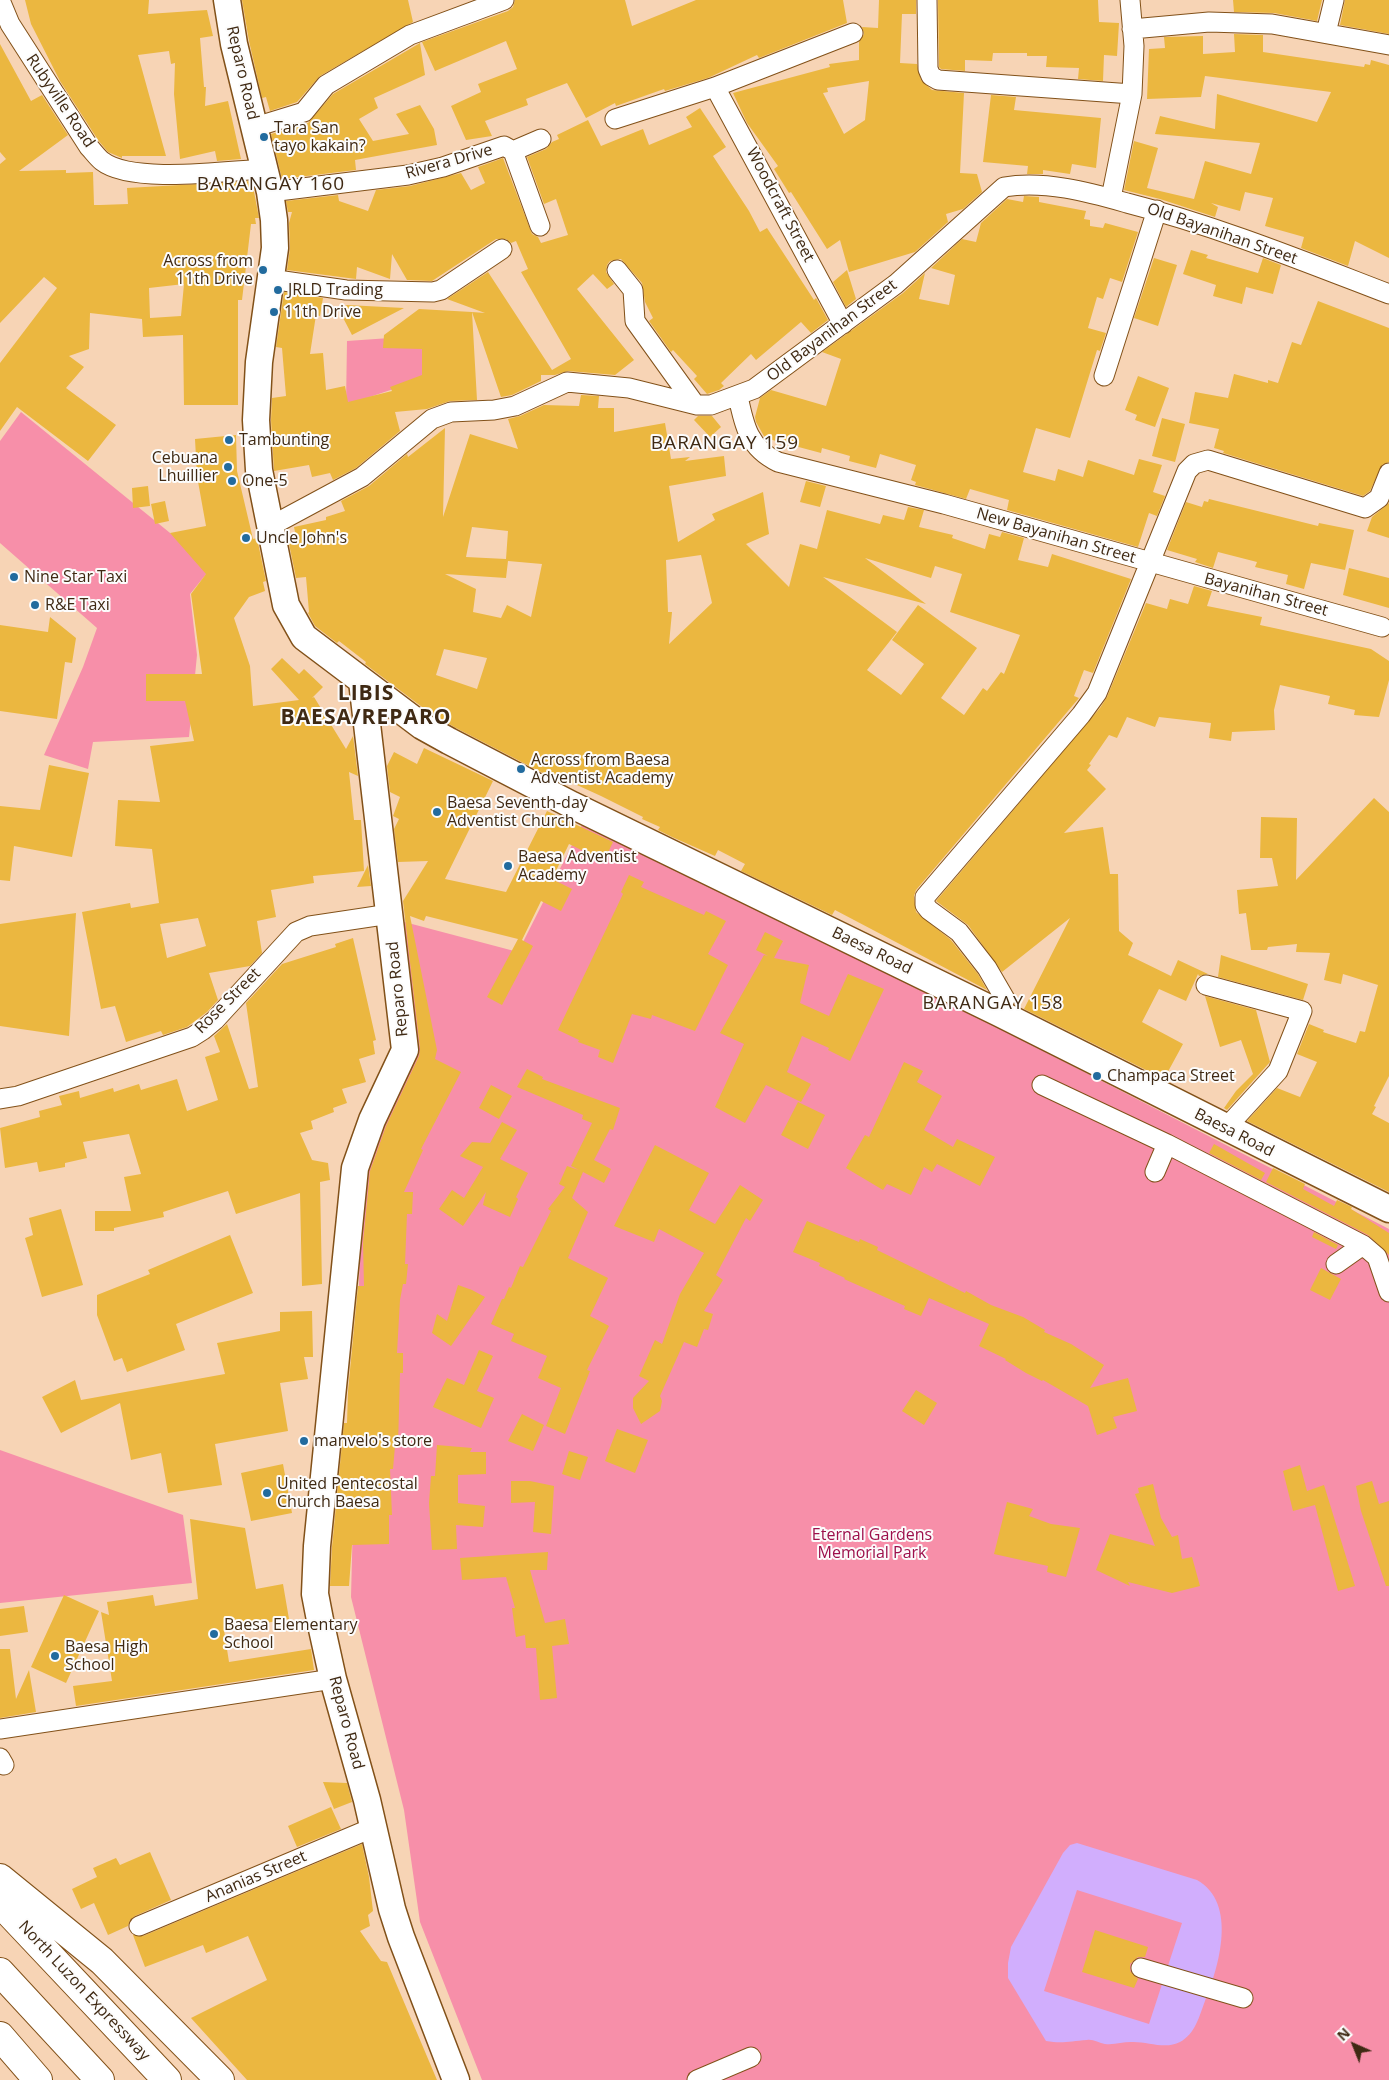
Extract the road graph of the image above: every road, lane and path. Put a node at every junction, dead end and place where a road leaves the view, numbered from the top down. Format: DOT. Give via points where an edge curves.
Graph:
graph roads {
  1 [pos="0,0"];
  2 [pos="228,0"];
  3 [pos="504,0"];
  4 [pos="928,0"];
  5 [pos="1130,0"];
  6 [pos="1334,0"];
  7 [pos="5,27"];
  8 [pos="1132,29"];
  9 [pos="853,33"];
  10 [pos="1326,33"];
  11 [pos="1389,45"];
  12 [pos="715,87"];
  13 [pos="1132,94"];
  14 [pos="615,119"];
  15 [pos="255,127"];
  16 [pos="541,139"];
  17 [pos="511,149"];
  18 [pos="267,181"];
  19 [pos="1111,198"];
  20 [pos="1157,210"];
  21 [pos="540,226"];
  22 [pos="502,248"];
  23 [pos="616,270"];
  24 [pos="270,279"];
  25 [pos="1389,294"];
  26 [pos="843,324"];
  27 [pos="1104,376"];
  28 [pos="738,396"];
  29 [pos="694,403"];
  30 [pos="1389,473"];
  31 [pos="1384,504"];
  32 [pos="269,527"];
  33 [pos="1150,563"];
  34 [pos="1382,627"];
  35 [pos="362,681"];
  36 [pos="390,914"];
  37 [pos="1206,985"];
  38 [pos="999,1013"];
  39 [pos="1042,1085"];
  40 [pos="0,1098"];
  41 [pos="1225,1129"];
  42 [pos="1167,1144"];
  43 [pos="1156,1172"];
  44 [pos="1389,1209"];
  45 [pos="1363,1245"];
  46 [pos="1336,1264"];
  47 [pos="1389,1292"];
  48 [pos="334,1679"];
  49 [pos="0,1730"];
  50 [pos="372,1828"];
  51 [pos="0,1878"];
  52 [pos="0,1903"];
  53 [pos="140,1926"];
  54 [pos="1141,1968"];
  55 [pos="0,1972"];
  56 [pos="1244,1998"];
  57 [pos="0,2036"];
  58 [pos="17,2056"];
  59 [pos="751,2057"];
  60 [pos="38,2080"];
  61 [pos="43,2080"];
  62 [pos="100,2080"];
  63 [pos="167,2080"];
  64 [pos="220,2080"];
  65 [pos="456,2080"];
  66 [pos="697,2080"];
  1 -- 7 [label="street, Rubyville Road"];
  2 -- 15 [label="main road, Reparo Road" via="234,44"];
  3 -- 15 [label="street" via="410,35 326,85 304,112"];
  4 -- 13 [label="street" via="928,69 938,80"];
  5 -- 8 [label="street"];
  6 -- 10 [label="street"];
  7 -- 18 [label="street, Rubyville Road" via="88,146 102,161 122,170 145,174"];
  8 -- 10 [label="street" via="1218,22 1272,24"];
  8 -- 13 [label="street"];
  9 -- 12 [label="street"];
  10 -- 11 [label="street"];
  12 -- 14 [label="street"];
  12 -- 26 [label="street, Woodcraft Street"];
  13 -- 19 [label="street"];
  15 -- 18 [label="main road, Reparo Road"];
  16 -- 17 [label="street, Rivera Drive"];
  17 -- 18 [label="street, Rivera Drive" via="498,147 443,167 408,175"];
  17 -- 21 [label="street"];
  18 -- 24 [label="main road, Reparo Road" via="275,248"];
  19 -- 20 [label="street, Old Bayanihan Street"];
  19 -- 26 [label="street, Old Bayanihan Street" via="1023,183 1004,187 896,284"];
  20 -- 25 [label="street, Old Bayanihan Street" via="1257,243"];
  20 -- 27 [label="street"];
  22 -- 24 [label="street" via="441,290 433,292 346,290"];
  23 -- 29 [label="street" via="633,290 635,321"];
  24 -- 32 [label="main road, Reparo Road" via="259,362 256,420 259,470"];
  26 -- 28 [label="street, Old Bayanihan Street" via="754,389"];
  28 -- 29 [label="street, Old Bayanihan Street" via="711,405"];
  28 -- 33 [label="street, New Bayanihan Street" via="745,429 752,443 765,456 778,462 944,504"];
  29 -- 32 [label="street, Old Bayanihan Street" via="629,388 567,382 515,406 451,412 432,419 362,477"];
  30 -- 31 [label="street, New Bayanihan Street"];
  31 -- 33 [label="street, New Bayanihan Street" via="1365,508 1355,506 1203,460 1187,471"];
  32 -- 35 [label="main road, Reparo Road" via="286,604 294,622 304,637"];
  33 -- 34 [label="street, Bayanihan Street"];
  33 -- 38 [label="street" via="1097,693 925,897 928,910 959,932 988,968 1005,999"];
  35 -- 36 [label="main road, Reparo Road"];
  35 -- 38 [label="main road, Baesa Road" via="422,726 458,746"];
  36 -- 40 [label="street, Rose Street" via="310,926 296,932 214,1020 192,1037 18,1096"];
  36 -- 48 [label="main road, Reparo Road" via="405,1050 372,1120 355,1168 317,1546 315,1594"];
  37 -- 41 [label="street" via="1302,1011 1278,1072"];
  38 -- 41 [label="main road, Baesa Road"];
  39 -- 42 [label="street"];
  41 -- 44 [label="main road, Baesa Road"];
  42 -- 43 [label="street"];
  42 -- 45 [label="street"];
  45 -- 46 [label="street"];
  45 -- 47 [label="street" via="1377,1257"];
  48 -- 49 [label="street"];
  48 -- 50 [label="main road, Reparo Road"];
  50 -- 53 [label="street, Ananias Street"];
  50 -- 65 [label="main road, Reparo Road" via="401,1937"];
  51 -- 64 [label="highway" via="102,1961"];
  52 -- 63 [label="highway, North Luzon Expressway"];
  54 -- 56 [label="street"];
  55 -- 62 [label="highway"];
  57 -- 58 [label="highway"];
  58 -- 60 [label="highway"];
  58 -- 61 [label="highway"];
  59 -- 66 [label="street"];
}
